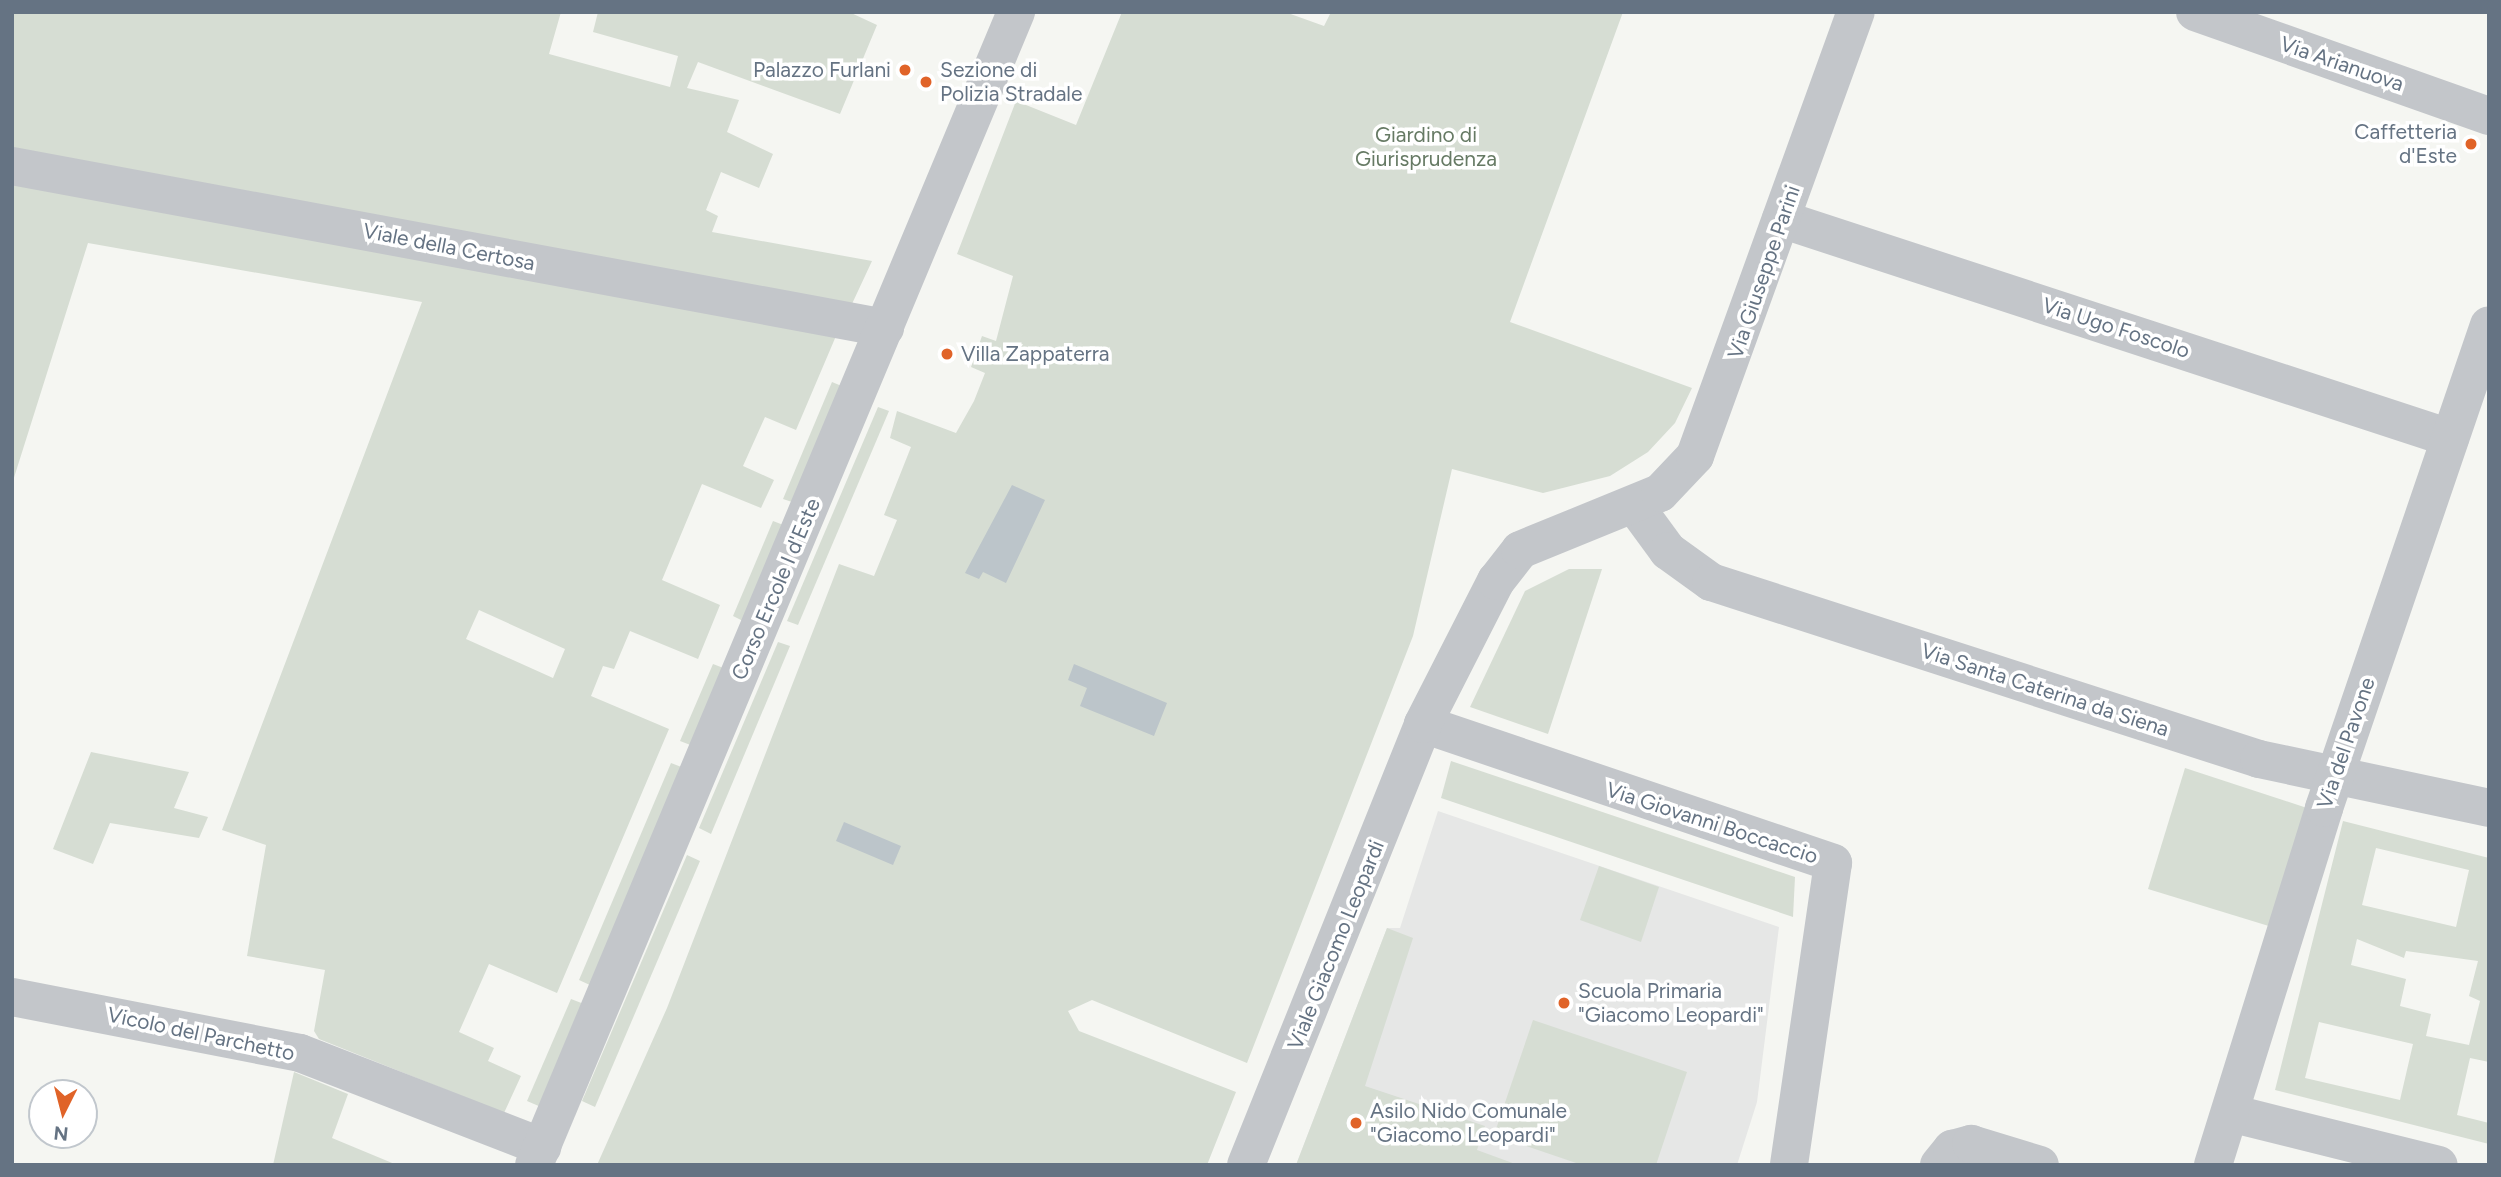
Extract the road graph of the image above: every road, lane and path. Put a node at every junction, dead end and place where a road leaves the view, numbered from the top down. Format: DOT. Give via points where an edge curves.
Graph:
graph roads {
  1 [pos="1016,12"];
  2 [pos="1856,12"];
  3 [pos="2195,12"];
  4 [pos="2489,116"];
  5 [pos="12,166"];
  6 [pos="1781,219"];
  7 [pos="2489,325"];
  8 [pos="885,328"];
  9 [pos="2450,438"];
  10 [pos="1635,506"];
  11 [pos="1423,724"];
  12 [pos="2337,771"];
  13 [pos="2489,808"];
  14 [pos="12,997"];
  15 [pos="2230,1113"];
  16 [pos="538,1156"];
  17 [pos="1246,1165"];
  18 [pos="1789,1165"];
  19 [pos="1939,1165"];
  20 [pos="2040,1165"];
  21 [pos="2213,1165"];
  22 [pos="2439,1165"];
  1 -- 8 [label="street, Corso Ercole I d'Este"];
  2 -- 6 [label="street, Via Giuseppe Parini"];
  3 -- 4 [label="street, Via Arianuova"];
  5 -- 8 [label="street, Viale della Certosa"];
  6 -- 9 [label="street, Via Ugo Foscolo"];
  6 -- 10 [label="street, Via Giuseppe Parini" via="1695,456 1677,479"];
  7 -- 9 [label="street, Via del Pavone"];
  8 -- 16 [label="street, Corso Ercole I d'Este"];
  9 -- 12 [label="street, Via del Pavone"];
  10 -- 11 [label="street, Via Giuseppe Parini" via="1533,543 1511,559"];
  10 -- 12 [label="street, Via Santa Caterina da Siena" via="1668,551 1711,582 2259,759"];
  11 -- 17 [label="street, Viale Giacomo Leopardi"];
  11 -- 18 [label="street, Via Giovanni Boccaccio" via="1833,863"];
  12 -- 13 [label="street, Via Santa Caterina da Siena"];
  12 -- 15 [label="street, Via del Pavone"];
  14 -- 16 [label="street, Vicolo del Parchetto" via="300,1053"];
  15 -- 21 [label="street, Via del Pavone"];
  15 -- 22 [label="street"];
  19 -- 20 [label="street" via="1951,1149 1971,1144"];
}
